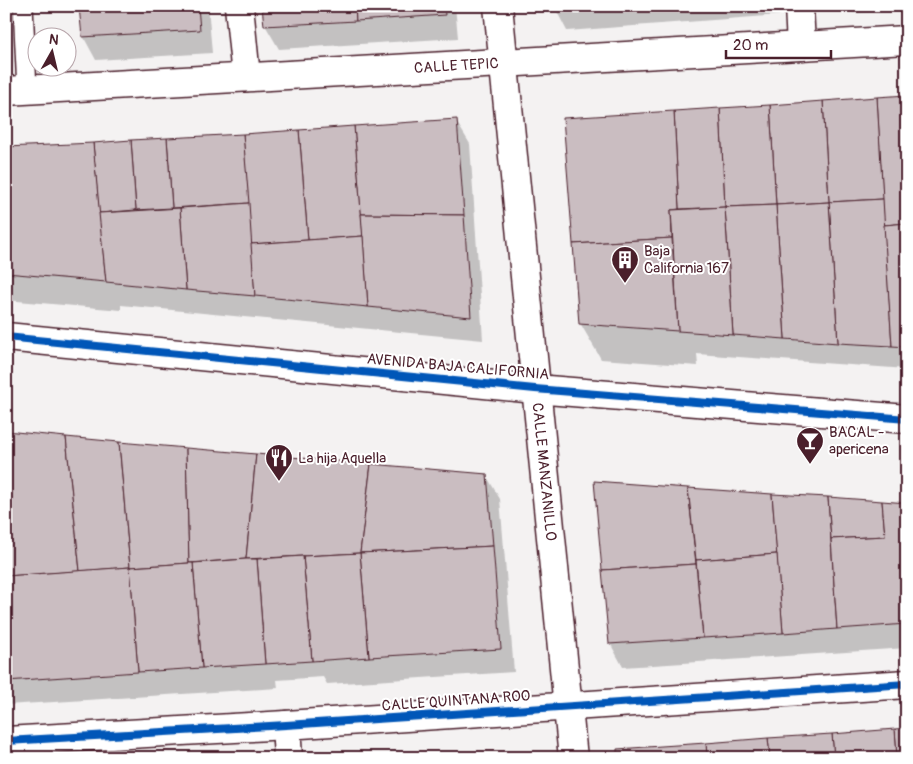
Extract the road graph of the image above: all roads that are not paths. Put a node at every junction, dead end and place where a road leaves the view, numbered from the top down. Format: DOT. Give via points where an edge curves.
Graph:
graph roads {
  1 [pos="23,6"];
  2 [pos="239,6"];
  3 [pos="498,6"];
  4 [pos="799,6"];
  5 [pos="907,40"];
  6 [pos="801,46"];
  7 [pos="502,63"];
  8 [pos="246,77"];
  9 [pos="16,91"];
  10 [pos="6,338"];
  11 [pos="535,389"];
  12 [pos="907,419"];
  13 [pos="907,684"];
  14 [pos="568,707"];
  15 [pos="286,725"];
  16 [pos="6,741"];
  17 [pos="288,758"];
  18 [pos="573,758"];
  1 -- 9 [label="lane"];
  2 -- 8 [label="street"];
  3 -- 7 [label="street, CALLE MANZANILLO"];
  4 -- 6 [label="street"];
  5 -- 6 [label="street, CALLE TEPIC"];
  6 -- 7 [label="street, CALLE TEPIC"];
  7 -- 8 [label="street, CALLE TEPIC"];
  7 -- 11 [label="street, CALLE MANZANILLO"];
  8 -- 9 [label="street, CALLE TEPIC"];
  10 -- 11 [label="street, AVENIDA BAJA CALIFORNIA"];
  11 -- 12 [label="street, AVENIDA BAJA CALIFORNIA"];
  11 -- 14 [label="street, CALLE MANZANILLO"];
  13 -- 14 [label="street, CALLE QUINTANA ROO"];
  14 -- 15 [label="street, CALLE QUINTANA ROO"];
  14 -- 18 [label="street, CALLE MANZANILLO"];
  15 -- 16 [label="street, CALLE QUINTANA ROO"];
  15 -- 17 [label="street"];
}
